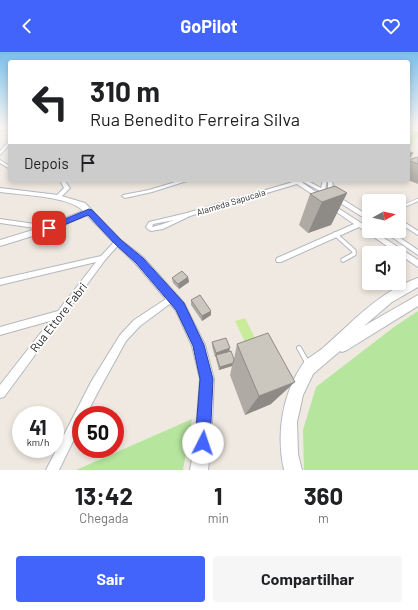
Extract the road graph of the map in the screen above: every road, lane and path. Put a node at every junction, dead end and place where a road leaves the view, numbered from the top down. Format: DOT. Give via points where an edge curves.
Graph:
graph roads {
  1 [pos="7,146"];
  2 [pos="0,154"];
  3 [pos="63,182"];
  4 [pos="180,182"];
  5 [pos="295,182"];
  6 [pos="299,182"];
  7 [pos="301,182"];
  8 [pos="325,182"];
  9 [pos="330,182"];
  10 [pos="156,188"];
  11 [pos="0,190"];
  12 [pos="324,191"];
  13 [pos="331,195"];
  14 [pos="58,197"];
  15 [pos="320,197"];
  16 [pos="418,200"];
  17 [pos="346,204"];
  18 [pos="406,205"];
  19 [pos="333,207"];
  20 [pos="89,212"];
  21 [pos="362,214"];
  22 [pos="188,215"];
  23 [pos="0,221"];
  24 [pos="358,225"];
  25 [pos="406,225"];
  26 [pos="49,228"];
  27 [pos="418,232"];
  28 [pos="335,234"];
  29 [pos="396,238"];
  30 [pos="400,241"];
  31 [pos="118,242"];
  32 [pos="0,243"];
  33 [pos="390,246"];
  34 [pos="418,253"];
  35 [pos="406,256"];
  36 [pos="103,258"];
  37 [pos="279,260"];
  38 [pos="344,260"];
  39 [pos="418,264"];
  40 [pos="0,282"];
  41 [pos="418,282"];
  42 [pos="172,298"];
  43 [pos="418,300"];
  44 [pos="60,314"];
  45 [pos="0,331"];
  46 [pos="300,348"];
  47 [pos="329,352"];
  48 [pos="310,368"];
  49 [pos="0,393"];
  50 [pos="52,470"];
  51 [pos="199,470"];
  52 [pos="293,470"];
  1 -- 2 [label="street"];
  3 -- 14 [label="street" via="67,188"];
  4 -- 10 [label="street"];
  5 -- 22 [label="street, Alameda Sapucaia"];
  6 -- 15 [label="street"];
  7 -- 12 [label="street"];
  8 -- 12 [label="street"];
  9 -- 13 [label="street"];
  10 -- 10 [label="street" via="127,194 125,196 150,191"];
  11 -- 14 [label="main road"];
  12 -- 13 [label="street"];
  12 -- 15 [label="street"];
  13 -- 17 [label="street"];
  14 -- 20 [label="main road" via="82,205"];
  15 -- 19 [label="street"];
  16 -- 18 [label="lane"];
  17 -- 19 [label="street" via="335,202 332,204"];
  17 -- 21 [label="street"];
  19 -- 24 [label="street"];
  20 -- 26 [label="main road"];
  20 -- 31 [label="main road"];
  22 -- 22 [label="street, Alameda Sapucaia" via="151,224 149,227 155,228"];
  23 -- 26 [label="street"];
  24 -- 28 [label="street"];
  24 -- 33 [label="street"];
  25 -- 27 [label="lane"];
  26 -- 32 [label="main road"];
  28 -- 37 [label="street"];
  28 -- 38 [label="lane" via="354,251 354,254"];
  29 -- 30 [label="street"];
  30 -- 33 [label="street" via="392,241"];
  30 -- 34 [label="street"];
  31 -- 36 [label="street, Rua Ettore Fabri"];
  31 -- 42 [label="main road" via="139,260"];
  35 -- 39 [label="street"];
  36 -- 40 [label="street"];
  36 -- 44 [label="street, Rua Ettore Fabri"];
  41 -- 47 [label="main road" via="388,299 367,315"];
  42 -- 50 [label="street" via="137,323 123,338"];
  42 -- 51 [label="main road" via="180,307 194,334 207,379"];
  43 -- 47 [label="main road"];
  44 -- 45 [label="street"];
  44 -- 49 [label="street, Rua Ettore Fabri"];
  46 -- 48 [label="lane"];
  47 -- 48 [label="main road"];
  48 -- 52 [label="main road" via="296,394 289,422 289,454"];
}
